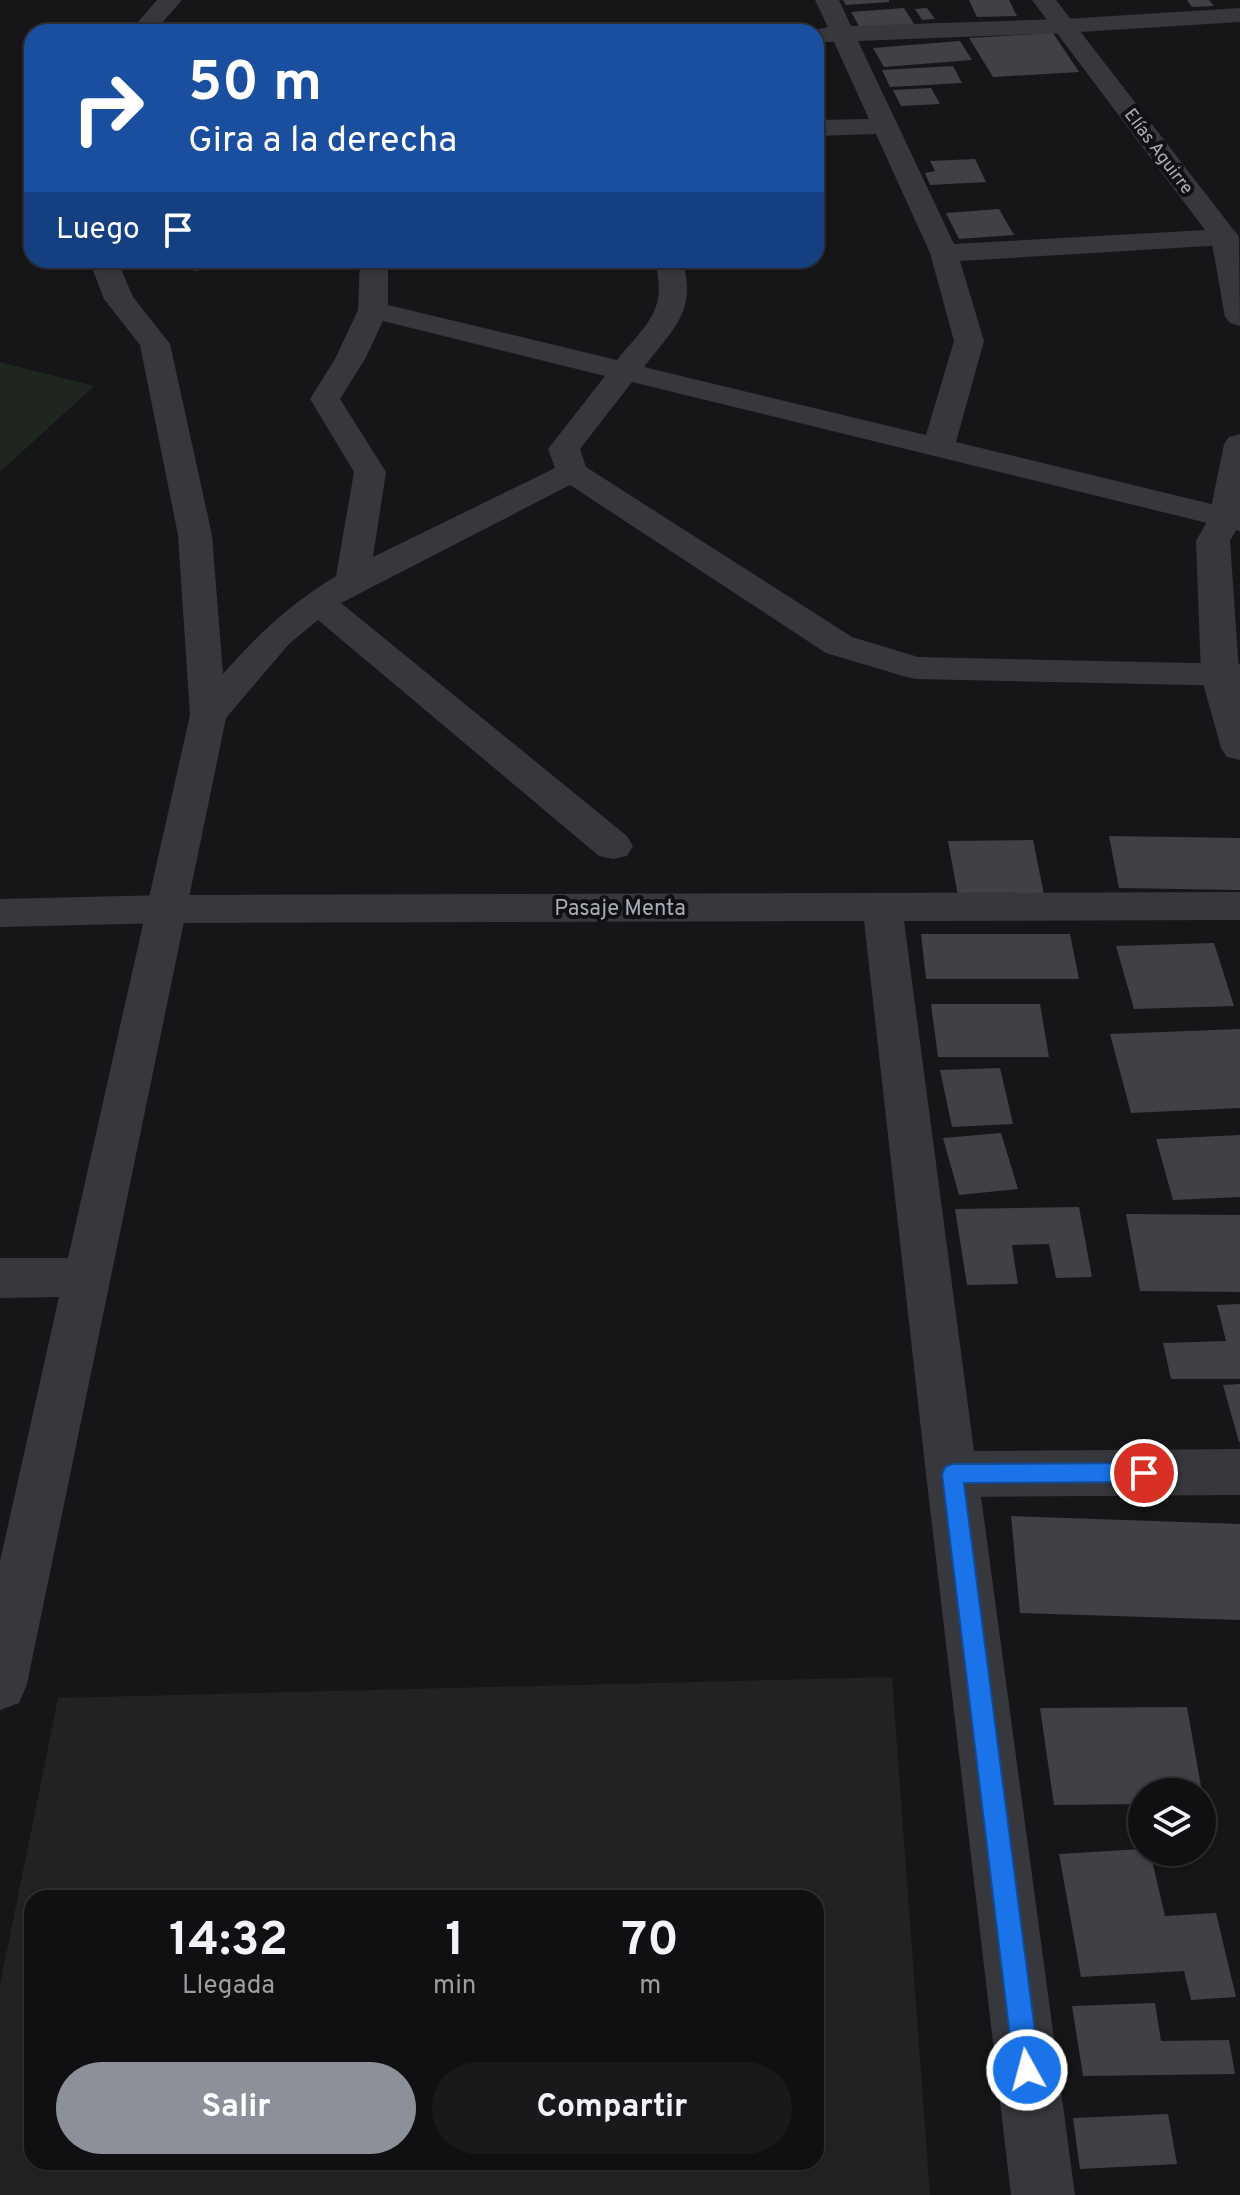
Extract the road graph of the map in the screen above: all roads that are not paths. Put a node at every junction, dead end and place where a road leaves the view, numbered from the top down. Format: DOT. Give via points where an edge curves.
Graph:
graph roads {
  1 [pos="170,0"];
  2 [pos="827,0"];
  3 [pos="1044,0"];
  4 [pos="1240,15"];
  5 [pos="148,24"];
  6 [pos="1064,26"];
  7 [pos="829,34"];
  8 [pos="885,126"];
  9 [pos="824,128"];
  10 [pos="1232,237"];
  11 [pos="944,253"];
  12 [pos="106,268"];
  13 [pos="374,268"];
  14 [pos="670,268"];
  15 [pos="373,310"];
  16 [pos="1240,317"];
  17 [pos="625,371"];
  18 [pos="1240,444"];
  19 [pos="938,448"];
  20 [pos="572,472"];
  21 [pos="1235,524"];
  22 [pos="352,581"];
  23 [pos="318,602"];
  24 [pos="1230,676"];
  25 [pos="208,715"];
  26 [pos="1240,748"];
  27 [pos="613,846"];
  28 [pos="882,906"];
  29 [pos="1240,906"];
  30 [pos="167,909"];
  31 [pos="0,913"];
  32 [pos="88,1277"];
  33 [pos="0,1278"];
  34 [pos="1240,1472"];
  35 [pos="952,1474"];
  36 [pos="0,1684"];
  37 [pos="1043,2195"];
  1 -- 5 [label="street"];
  2 -- 7 [label="street"];
  3 -- 6 [label="street, Elías Aguirre"];
  4 -- 6 [label="street"];
  6 -- 7 [label="street"];
  6 -- 10 [label="street, Elías Aguirre"];
  7 -- 8 [label="street"];
  8 -- 9 [label="street"];
  8 -- 11 [label="street"];
  10 -- 11 [label="street"];
  10 -- 16 [label="street, Elías Aguirre"];
  11 -- 19 [label="street" via="969,341"];
  12 -- 25 [label="street" via="119,299 155,344 195,535"];
  13 -- 15 [label="street"];
  14 -- 17 [label="street" via="675,283 671,312"];
  15 -- 17 [label="street"];
  15 -- 22 [label="street" via="325,399 330,417 365,457 370,472"];
  17 -- 19 [label="street"];
  17 -- 20 [label="street" via="564,449"];
  18 -- 21 [label="street"];
  19 -- 21 [label="street"];
  20 -- 22 [label="street"];
  20 -- 24 [label="street" via="839,645 916,668"];
  21 -- 24 [label="street" via="1213,541"];
  22 -- 23 [label="street"];
  23 -- 25 [label="street" via="276,636"];
  23 -- 27 [label="street"];
  24 -- 26 [label="street"];
  25 -- 30 [label="street"];
  28 -- 29 [label="street, Pasaje Menta"];
  28 -- 30 [label="street, Pasaje Menta"];
  28 -- 35 [label="street"];
  30 -- 31 [label="street, Pasaje Menta"];
  30 -- 32 [label="street"];
  32 -- 33 [label="street"];
  32 -- 36 [label="street"];
  34 -- 35 [label="street"];
  35 -- 37 [label="street"];
}
